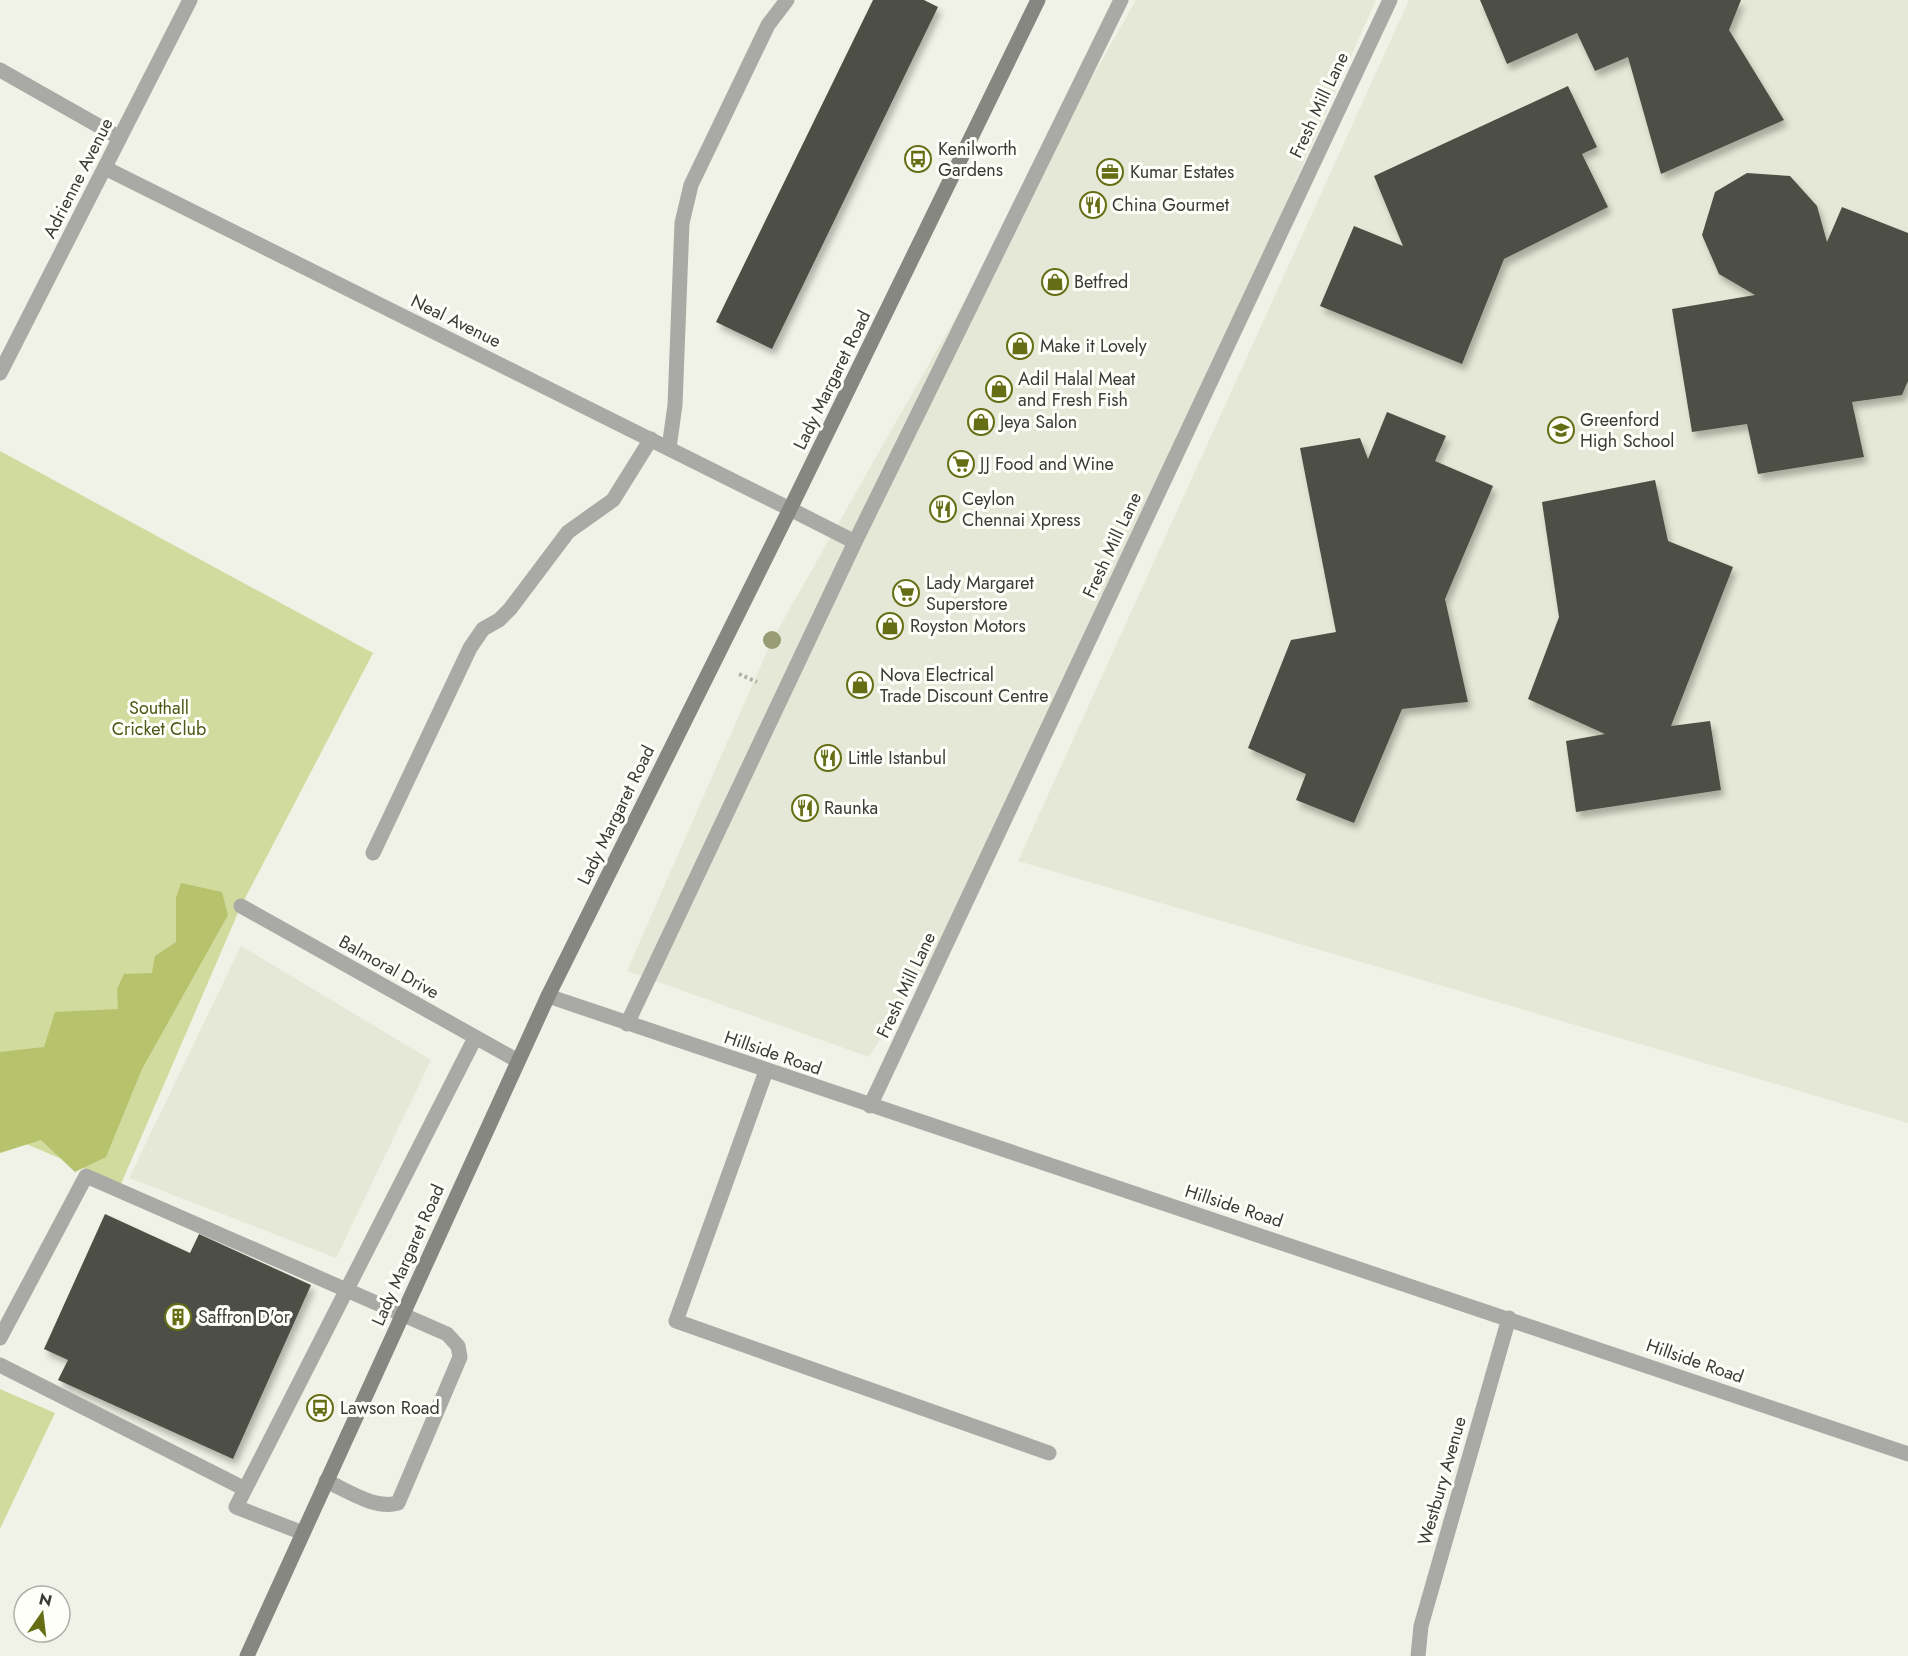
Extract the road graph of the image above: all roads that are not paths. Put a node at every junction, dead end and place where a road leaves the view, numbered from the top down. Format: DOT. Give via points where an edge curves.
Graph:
graph roads {
  1 [pos="190,0"];
  2 [pos="787,0"];
  3 [pos="1038,0"];
  4 [pos="1121,0"];
  5 [pos="1390,0"];
  6 [pos="0,70"];
  7 [pos="120,138"];
  8 [pos="105,168"];
  9 [pos="0,373"];
  10 [pos="651,439"];
  11 [pos="669,448"];
  12 [pos="790,508"];
  13 [pos="855,542"];
  14 [pos="373,854"];
  15 [pos="241,906"];
  16 [pos="548,996"];
  17 [pos="627,1024"];
  18 [pos="475,1038"];
  19 [pos="518,1061"];
  20 [pos="766,1071"];
  21 [pos="870,1107"];
  22 [pos="346,1290"];
  23 [pos="402,1315"];
  24 [pos="1509,1318"];
  25 [pos="0,1338"];
  26 [pos="0,1365"];
  27 [pos="1049,1453"];
  28 [pos="1908,1454"];
  29 [pos="327,1481"];
  30 [pos="245,1489"];
  31 [pos="303,1533"];
  32 [pos="248,1656"];
  33 [pos="1418,1656"];
  1 -- 7 [label="street, Adrienne Avenue"];
  2 -- 11 [label="street" via="768,25 691,186 682,223 675,405"];
  3 -- 12 [label="street, Lady Margaret Road"];
  4 -- 13 [label="street"];
  5 -- 21 [label="street, Fresh Mill Lane"];
  6 -- 7 [label="street"];
  7 -- 8 [label="street, Adrienne Avenue"];
  8 -- 9 [label="street, Adrienne Avenue"];
  8 -- 10 [label="street, Neal Avenue"];
  10 -- 11 [label="street, Neal Avenue"];
  10 -- 14 [label="street" via="613,500 568,532 510,609 483,629 470,648"];
  11 -- 12 [label="street, Neal Avenue"];
  12 -- 13 [label="street, Neal Avenue"];
  12 -- 16 [label="street, Lady Margaret Road"];
  13 -- 17 [label="street"];
  15 -- 18 [label="street, Balmoral Drive"];
  16 -- 17 [label="street, Hillside Road"];
  16 -- 19 [label="street, Lady Margaret Road"];
  17 -- 20 [label="street, Hillside Road"];
  18 -- 19 [label="street, Balmoral Drive"];
  18 -- 22 [label="street"];
  19 -- 23 [label="street, Lady Margaret Road"];
  20 -- 21 [label="street, Hillside Road"];
  20 -- 27 [label="street" via="676,1321"];
  21 -- 24 [label="street, Hillside Road"];
  22 -- 23 [label="street"];
  22 -- 25 [label="street" via="86,1176"];
  22 -- 30 [label="street"];
  23 -- 29 [label="street, Lady Margaret Road"];
  23 -- 29 [label="street" via="447,1335 458,1346 460,1357 403,1494 398,1503 388,1506"];
  24 -- 28 [label="street, Hillside Road"];
  24 -- 33 [label="street, Westbury Avenue" via="1421,1626"];
  26 -- 30 [label="street"];
  29 -- 31 [label="street, Lady Margaret Road"];
  30 -- 31 [label="street" via="236,1507"];
  31 -- 32 [label="street, Lady Margaret Road"];
}
